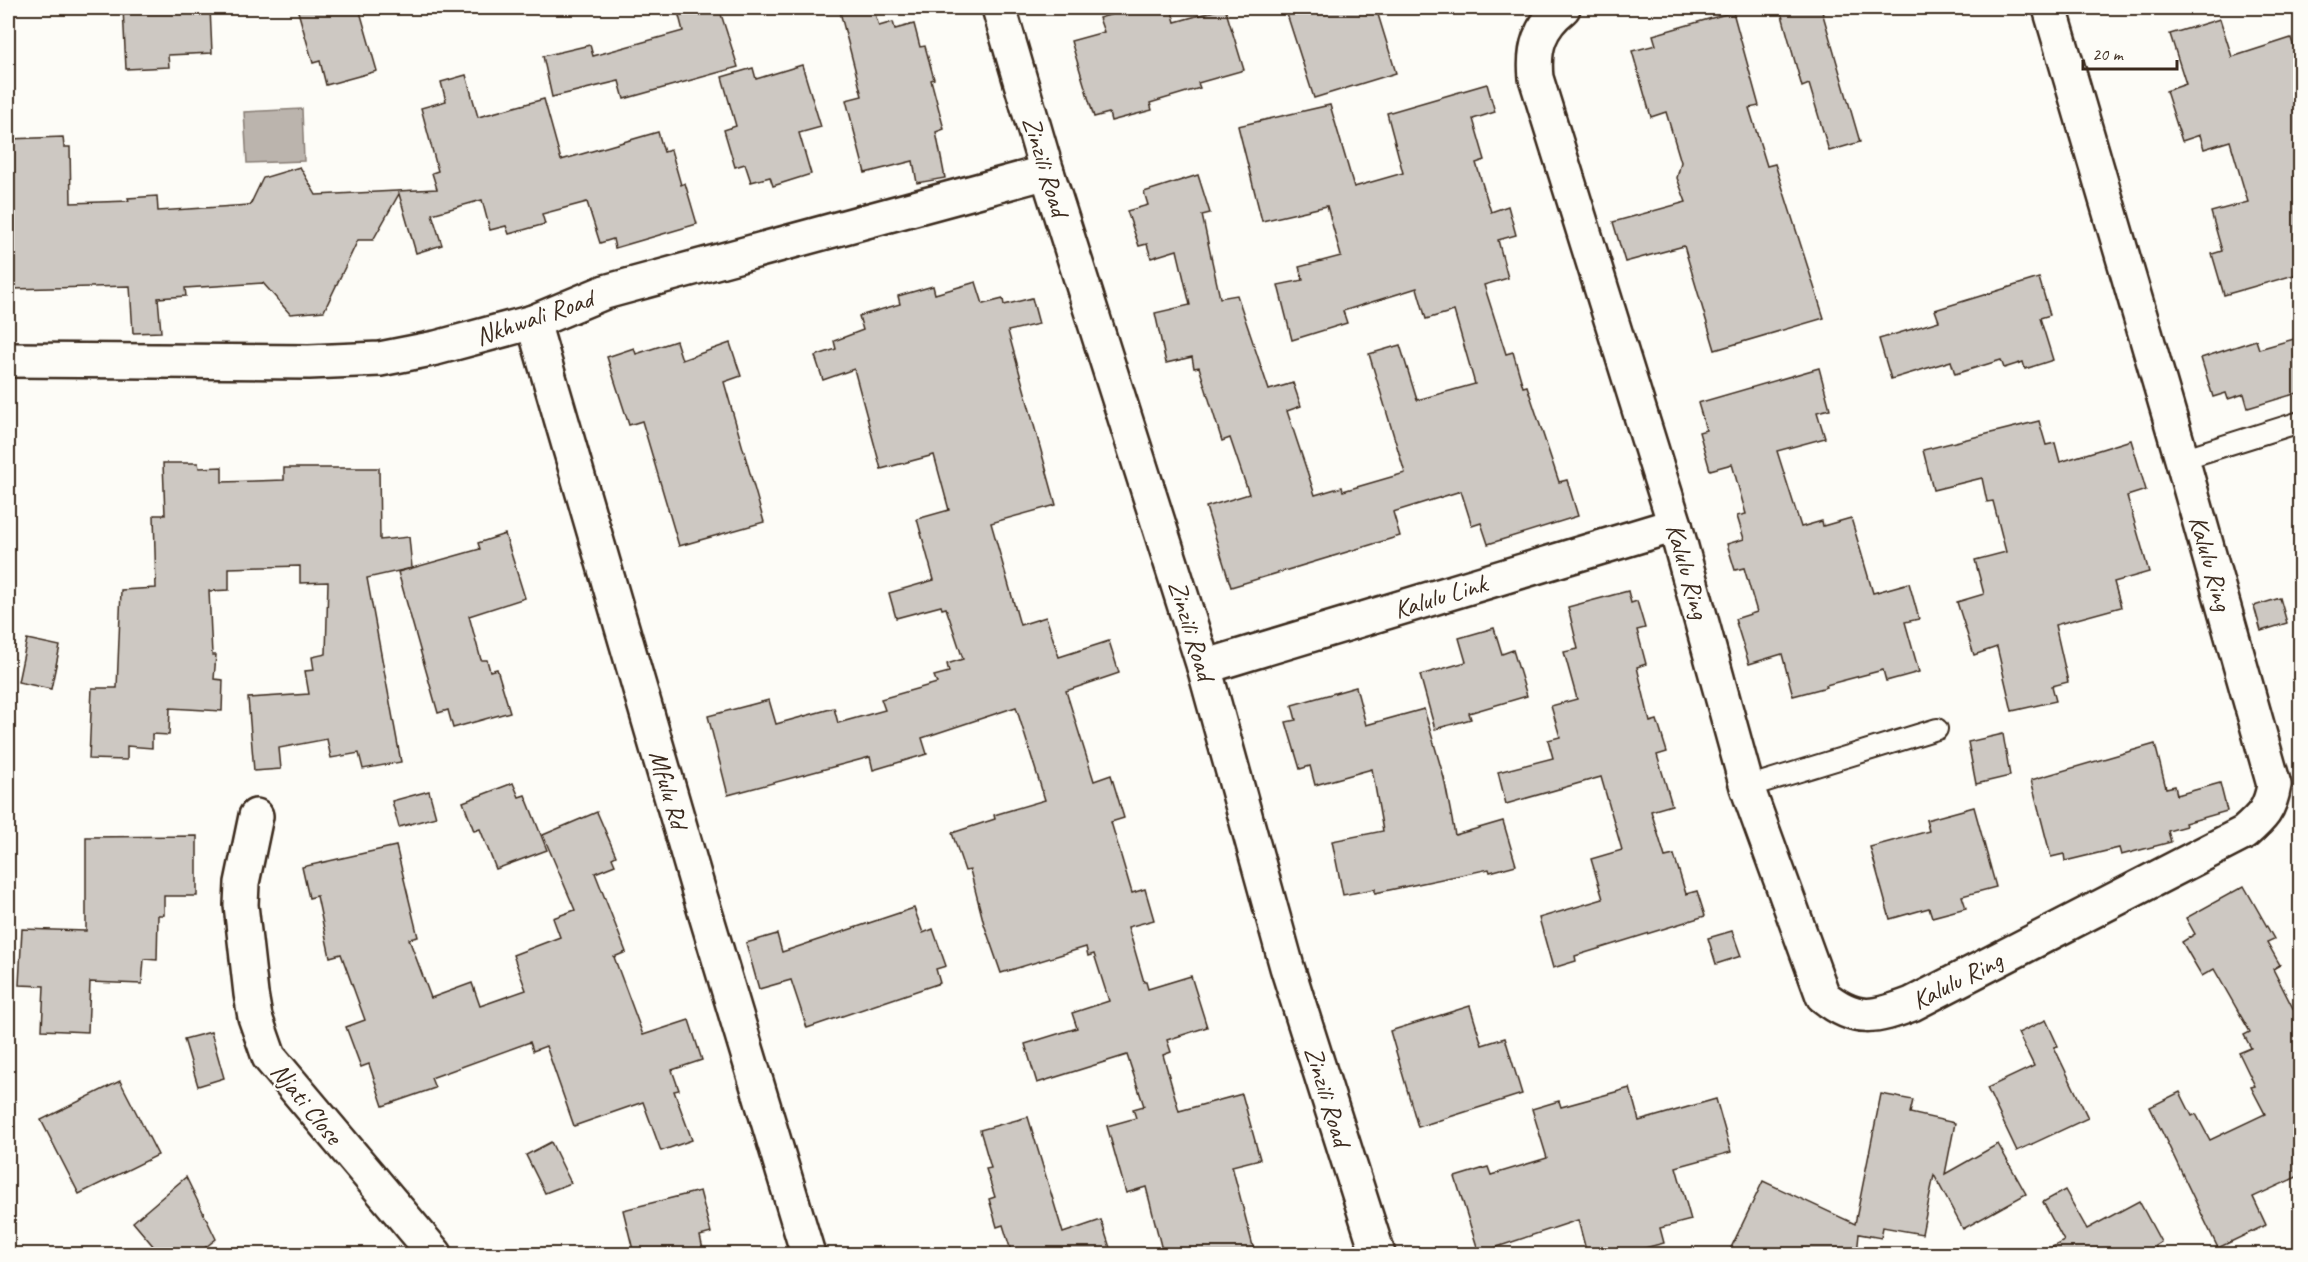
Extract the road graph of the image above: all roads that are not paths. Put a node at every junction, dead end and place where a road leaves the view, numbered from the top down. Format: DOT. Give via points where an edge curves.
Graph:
graph roads {
  1 [pos="999,8"];
  2 [pos="1563,8"];
  3 [pos="2050,8"];
  4 [pos="1047,172"];
  5 [pos="533,322"];
  6 [pos="8,360"];
  7 [pos="2301,422"];
  8 [pos="2182,459"];
  9 [pos="1675,525"];
  10 [pos="1204,667"];
  11 [pos="1937,729"];
  12 [pos="1747,787"];
  13 [pos="256,816"];
  14 [pos="435,1254"];
  15 [pos="808,1254"];
  16 [pos="1378,1254"];
  1 -- 4 [label="street, Zinzili Road"];
  2 -- 9 [label="street, Kalulu Ring" via="1548,22 1538,40 1534,57 1536,78"];
  3 -- 8 [label="street, Kalulu Ring"];
  4 -- 5 [label="street, Nkhwali Road" via="606,292"];
  4 -- 10 [label="street, Zinzili Road"];
  5 -- 6 [label="street, Nkhwali Road" via="380,359"];
  5 -- 15 [label="street, Mfulu Rd"];
  7 -- 8 [label="lane"];
  8 -- 12 [label="street, Kalulu Ring" via="2274,785 2272,802 2263,817 2244,832 1912,1004 1862,1016 1840,1009 1824,996"];
  9 -- 10 [label="street, Kalulu Link"];
  9 -- 12 [label="street, Kalulu Ring"];
  10 -- 16 [label="street, Zinzili Road" via="1287,967"];
  11 -- 12 [label="lane"];
  13 -- 14 [label="street, Njati Close" via="241,905 255,1017 269,1057"];
}
